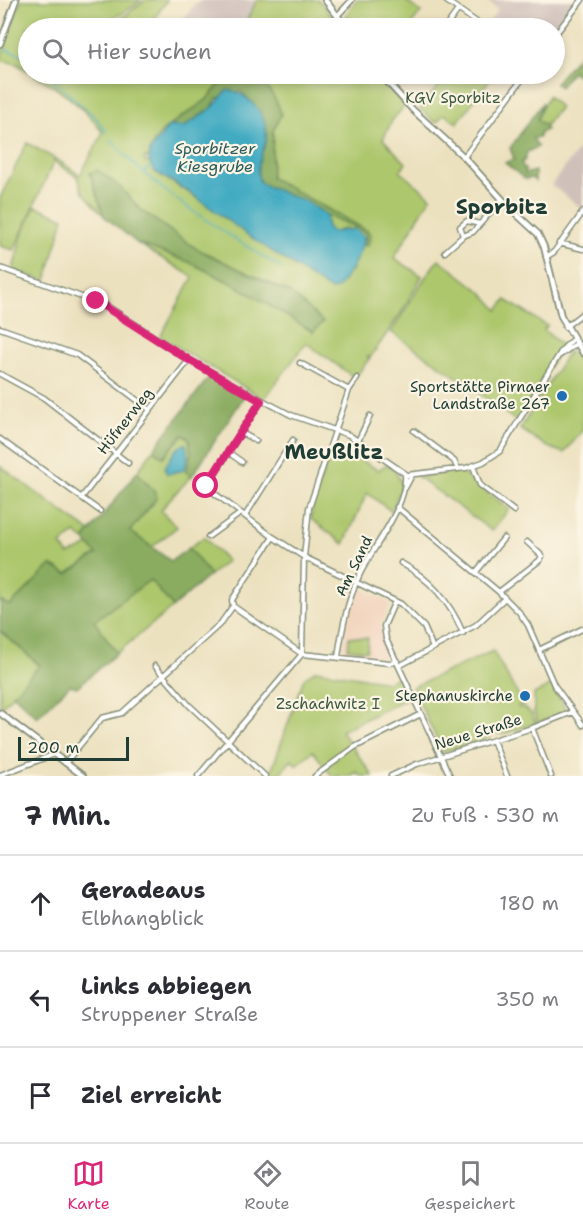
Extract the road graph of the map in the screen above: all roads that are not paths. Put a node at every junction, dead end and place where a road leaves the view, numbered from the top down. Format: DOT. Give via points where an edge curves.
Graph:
graph roads {
  1 [pos="16,0"];
  2 [pos="325,0"];
  3 [pos="352,0"];
  4 [pos="445,0"];
  5 [pos="582,0"];
  6 [pos="459,10"];
  7 [pos="338,16"];
  8 [pos="453,18"];
  9 [pos="471,18"];
  10 [pos="565,23"];
  11 [pos="0,44"];
  12 [pos="389,84"];
  13 [pos="519,84"];
  14 [pos="464,157"];
  15 [pos="502,199"];
  16 [pos="583,212"];
  17 [pos="480,224"];
  18 [pos="463,236"];
  19 [pos="560,243"];
  20 [pos="583,249"];
  21 [pos="445,252"];
  22 [pos="546,257"];
  23 [pos="0,268"];
  24 [pos="583,313"];
  25 [pos="566,327"];
  26 [pos="0,328"];
  27 [pos="575,342"];
  28 [pos="583,353"];
  29 [pos="189,360"];
  30 [pos="300,363"];
  31 [pos="0,374"];
  32 [pos="357,378"];
  33 [pos="349,390"];
  34 [pos="261,401"];
  35 [pos="149,409"];
  36 [pos="370,416"];
  37 [pos="336,429"];
  38 [pos="414,431"];
  39 [pos="240,432"];
  40 [pos="0,439"];
  41 [pos="293,440"];
  42 [pos="256,441"];
  43 [pos="358,441"];
  44 [pos="228,452"];
  45 [pos="115,454"];
  46 [pos="242,462"];
  47 [pos="128,464"];
  48 [pos="473,466"];
  49 [pos="458,469"];
  50 [pos="405,474"];
  51 [pos="412,475"];
  52 [pos="404,489"];
  53 [pos="82,497"];
  54 [pos="397,507"];
  55 [pos="100,511"];
  56 [pos="514,511"];
  57 [pos="243,515"];
  58 [pos="208,537"];
  59 [pos="273,537"];
  60 [pos="504,538"];
  61 [pos="527,542"];
  62 [pos="304,557"];
  63 [pos="401,563"];
  64 [pos="476,572"];
  65 [pos="356,582"];
  66 [pos="500,592"];
  67 [pos="505,598"];
  68 [pos="394,601"];
  69 [pos="233,606"];
  70 [pos="582,629"];
  71 [pos="463,633"];
  72 [pos="433,648"];
  73 [pos="539,650"];
  74 [pos="302,654"];
  75 [pos="338,657"];
  76 [pos="397,661"];
  77 [pos="154,666"];
  78 [pos="399,666"];
  79 [pos="164,676"];
  80 [pos="573,712"];
  81 [pos="0,713"];
  82 [pos="421,714"];
  83 [pos="583,724"];
  84 [pos="532,728"];
  85 [pos="228,738"];
  86 [pos="493,740"];
  87 [pos="55,754"];
  88 [pos="441,755"];
  89 [pos="65,762"];
  90 [pos="0,776"];
  91 [pos="83,776"];
  92 [pos="198,776"];
  93 [pos="265,776"];
  94 [pos="315,776"];
  95 [pos="391,776"];
  96 [pos="450,776"];
  97 [pos="507,776"];
  98 [pos="551,776"];
  1 -- 11 [label="street"];
  2 -- 7 [label="street"];
  3 -- 7 [label="street"];
  4 -- 6 [label="street"];
  5 -- 10 [label="street"];
  6 -- 8 [label="street"];
  6 -- 9 [label="street"];
  12 -- 14 [label="street"];
  13 -- 14 [label="street"];
  14 -- 15 [label="street"];
  15 -- 17 [label="street"];
  15 -- 22 [label="street" via="538,234"];
  16 -- 19 [label="street"];
  17 -- 18 [label="street"];
  17 -- 18 [label="street" via="467,221 460,227"];
  18 -- 21 [label="street"];
  19 -- 20 [label="street"];
  19 -- 22 [label="street"];
  22 -- 25 [label="street"];
  23 -- 29 [label="street" via="96,301"];
  24 -- 25 [label="street"];
  25 -- 27 [label="street"];
  26 -- 35 [label="street" via="76,355"];
  27 -- 28 [label="street"];
  27 -- 48 [label="street" via="560,355 503,448"];
  29 -- 34 [label="street"];
  29 -- 35 [label="street, Hüfnerweg"];
  30 -- 33 [label="street"];
  31 -- 45 [label="street" via="44,398"];
  32 -- 33 [label="street"];
  33 -- 37 [label="street"];
  34 -- 37 [label="street"];
  34 -- 39 [label="street"];
  35 -- 45 [label="street, Hüfnerweg"];
  36 -- 43 [label="street"];
  37 -- 43 [label="street"];
  37 -- 62 [label="street" via="310,501"];
  38 -- 49 [label="street" via="454,461"];
  39 -- 42 [label="street"];
  39 -- 44 [label="street"];
  40 -- 53 [label="street"];
  41 -- 57 [label="street"];
  43 -- 50 [label="street"];
  44 -- 46 [label="street"];
  44 -- 57 [label="street" via="206,486"];
  45 -- 47 [label="street"];
  45 -- 53 [label="street, Hüfnerweg"];
  48 -- 49 [label="street"];
  48 -- 56 [label="street" via="480,485"];
  49 -- 51 [label="street"];
  50 -- 51 [label="street"];
  50 -- 52 [label="street, Am Sand"];
  51 -- 52 [label="street, Am Sand"];
  52 -- 54 [label="street, Am Sand"];
  53 -- 55 [label="street"];
  54 -- 64 [label="street"];
  54 -- 65 [label="street, Am Sand"];
  57 -- 58 [label="street"];
  57 -- 59 [label="street"];
  59 -- 62 [label="street"];
  59 -- 69 [label="street" via="232,600"];
  60 -- 64 [label="street"];
  61 -- 66 [label="street" via="542,556 540,560"];
  62 -- 65 [label="street"];
  62 -- 74 [label="street"];
  63 -- 71 [label="street" via="418,572 447,601"];
  64 -- 66 [label="street"];
  65 -- 68 [label="street"];
  65 -- 75 [label="street, Am Sand"];
  66 -- 67 [label="street"];
  67 -- 71 [label="street"];
  67 -- 73 [label="street" via="528,625"];
  68 -- 72 [label="street" via="413,614"];
  68 -- 76 [label="street" via="384,626"];
  69 -- 74 [label="street"];
  69 -- 79 [label="street" via="202,643"];
  70 -- 73 [label="street"];
  71 -- 72 [label="street"];
  72 -- 78 [label="street"];
  73 -- 80 [label="street" via="554,684"];
  74 -- 75 [label="street"];
  74 -- 85 [label="street"];
  75 -- 76 [label="street"];
  76 -- 78 [label="street"];
  77 -- 79 [label="street"];
  78 -- 82 [label="street"];
  79 -- 85 [label="street" via="189,705"];
  79 -- 89 [label="street" via="123,713 102,718"];
  80 -- 83 [label="street"];
  80 -- 84 [label="street, Neue Straße"];
  81 -- 87 [label="street"];
  82 -- 88 [label="street"];
  82 -- 94 [label="street" via="355,747"];
  84 -- 86 [label="street, Neue Straße"];
  84 -- 98 [label="street"];
  85 -- 92 [label="street"];
  85 -- 93 [label="street"];
  86 -- 88 [label="street, Neue Straße"];
  86 -- 97 [label="street"];
  87 -- 89 [label="street"];
  87 -- 90 [label="street"];
  88 -- 95 [label="street, Neue Straße"];
  88 -- 96 [label="street"];
  89 -- 91 [label="street"];
}
